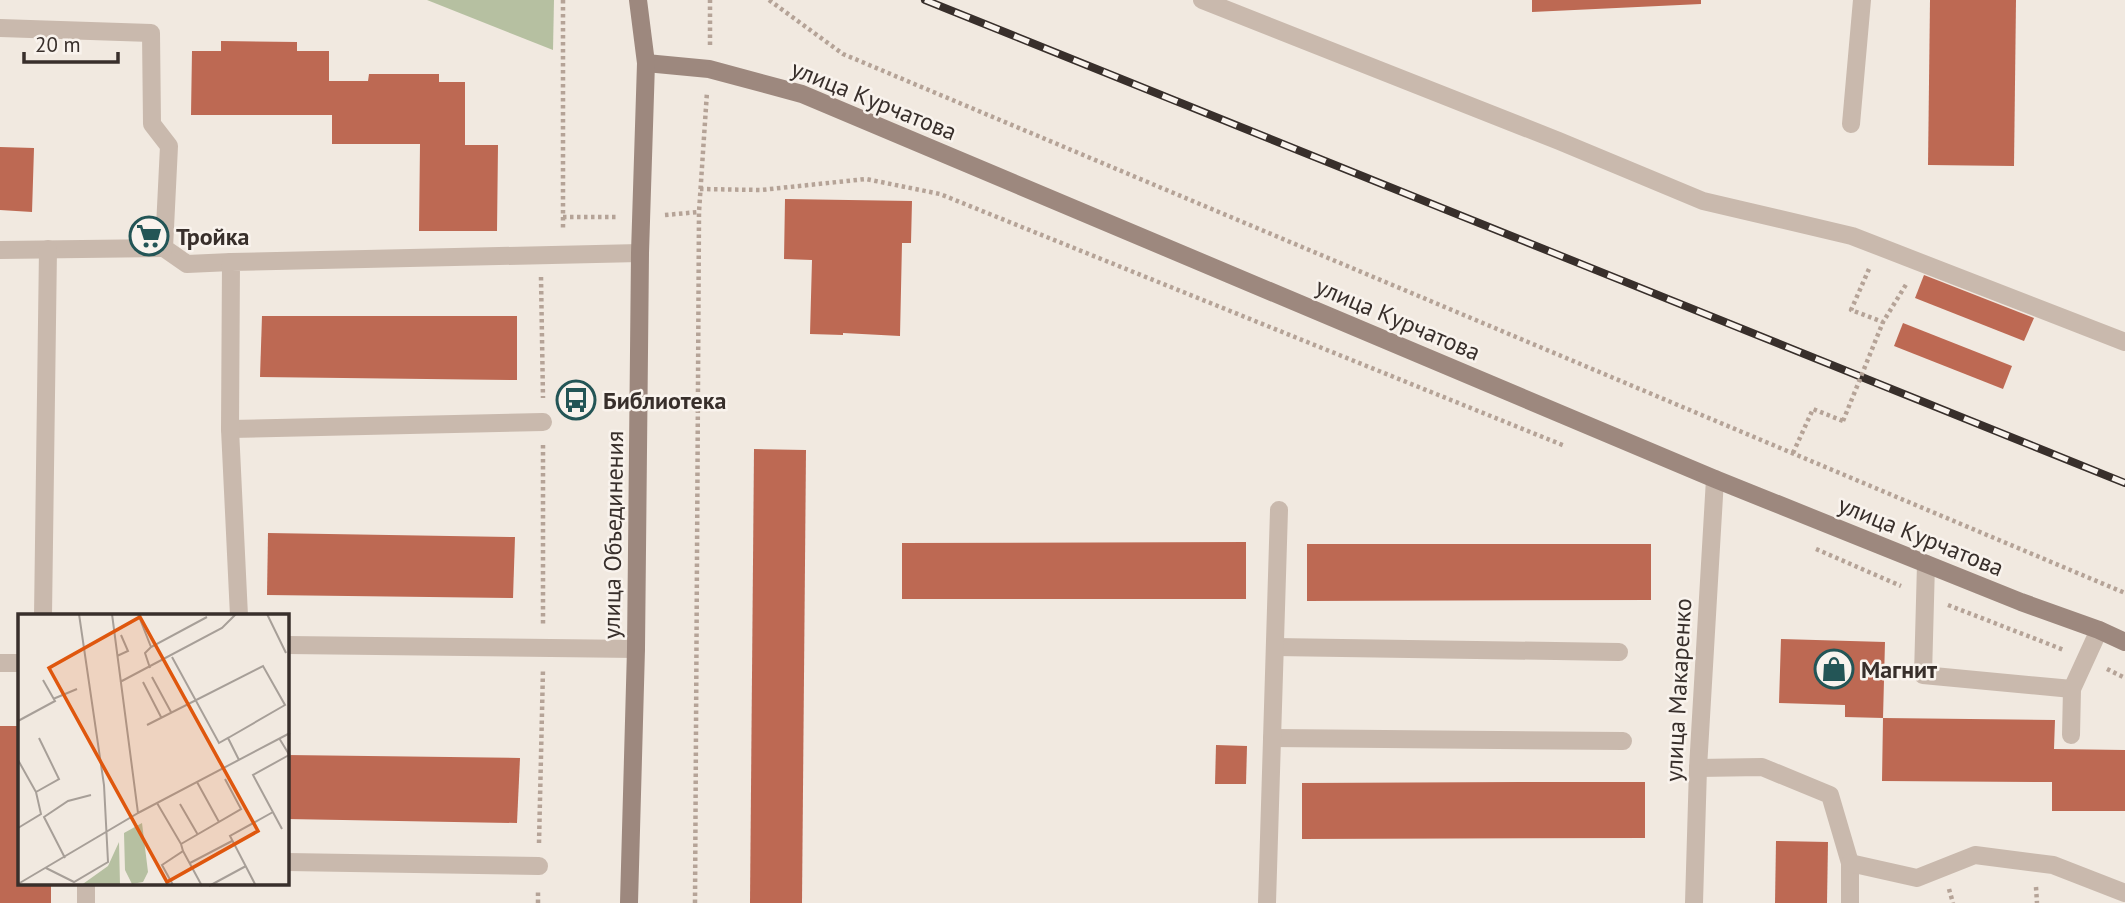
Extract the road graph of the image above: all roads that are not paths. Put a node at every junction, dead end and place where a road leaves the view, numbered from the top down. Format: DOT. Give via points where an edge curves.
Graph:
graph roads {
  1 [pos="638,0"];
  2 [pos="1202,0"];
  3 [pos="1862,0"];
  4 [pos="0,28"];
  5 [pos="646,63"];
  6 [pos="1850,124"];
  7 [pos="164,248"];
  8 [pos="48,249"];
  9 [pos="0,250"];
  10 [pos="640,253"];
  11 [pos="231,262"];
  12 [pos="2125,342"];
  13 [pos="543,422"];
  14 [pos="230,429"];
  15 [pos="1715,480"];
  16 [pos="1279,510"];
  17 [pos="1926,564"];
  18 [pos="43,614"];
  19 [pos="239,614"];
  20 [pos="2099,630"];
  21 [pos="2125,642"];
  22 [pos="289,645"];
  23 [pos="1275,647"];
  24 [pos="636,649"];
  25 [pos="1619,652"];
  26 [pos="0,663"];
  27 [pos="18,663"];
  28 [pos="2072,689"];
  29 [pos="2071,735"];
  30 [pos="1272,738"];
  31 [pos="1623,741"];
  32 [pos="1698,768"];
  33 [pos="289,862"];
  34 [pos="1850,863"];
  35 [pos="539,866"];
  36 [pos="2125,893"];
  37 [pos="629,903"];
  38 [pos="1267,903"];
  39 [pos="1694,903"];
  40 [pos="1850,903"];
  1 -- 5 [label="main road, улица Объединения"];
  2 -- 12 [label="street" via="1703,201 1852,236"];
  3 -- 6 [label="street"];
  4 -- 7 [label="street" via="151,33 152,124 169,146"];
  5 -- 10 [label="main road, улица Объединения"];
  5 -- 15 [label="main road, улица Курчатова" via="709,69 802,94"];
  7 -- 8 [label="street"];
  7 -- 11 [label="street" via="187,264"];
  8 -- 9 [label="street"];
  8 -- 18 [label="street"];
  10 -- 11 [label="street"];
  10 -- 24 [label="main road, улица Объединения"];
  11 -- 14 [label="street"];
  13 -- 14 [label="street"];
  14 -- 19 [label="street"];
  15 -- 17 [label="main road, улица Курчатова"];
  15 -- 32 [label="street, улица Макаренко"];
  16 -- 23 [label="street"];
  17 -- 20 [label="main road, улица Курчатова"];
  17 -- 28 [label="street" via="1923,675"];
  20 -- 21 [label="main road, улица Курчатова"];
  20 -- 28 [label="street"];
  22 -- 24 [label="street"];
  23 -- 25 [label="street"];
  23 -- 30 [label="street"];
  24 -- 37 [label="main road, улица Объединения"];
  26 -- 27 [label="street"];
  28 -- 29 [label="street"];
  30 -- 31 [label="street"];
  30 -- 38 [label="street"];
  32 -- 34 [label="street" via="1762,767 1830,795"];
  32 -- 39 [label="street, улица Макаренко"];
  33 -- 35 [label="street"];
  34 -- 36 [label="street" via="1917,878 1975,855 2053,865"];
  34 -- 40 [label="street"];
}
